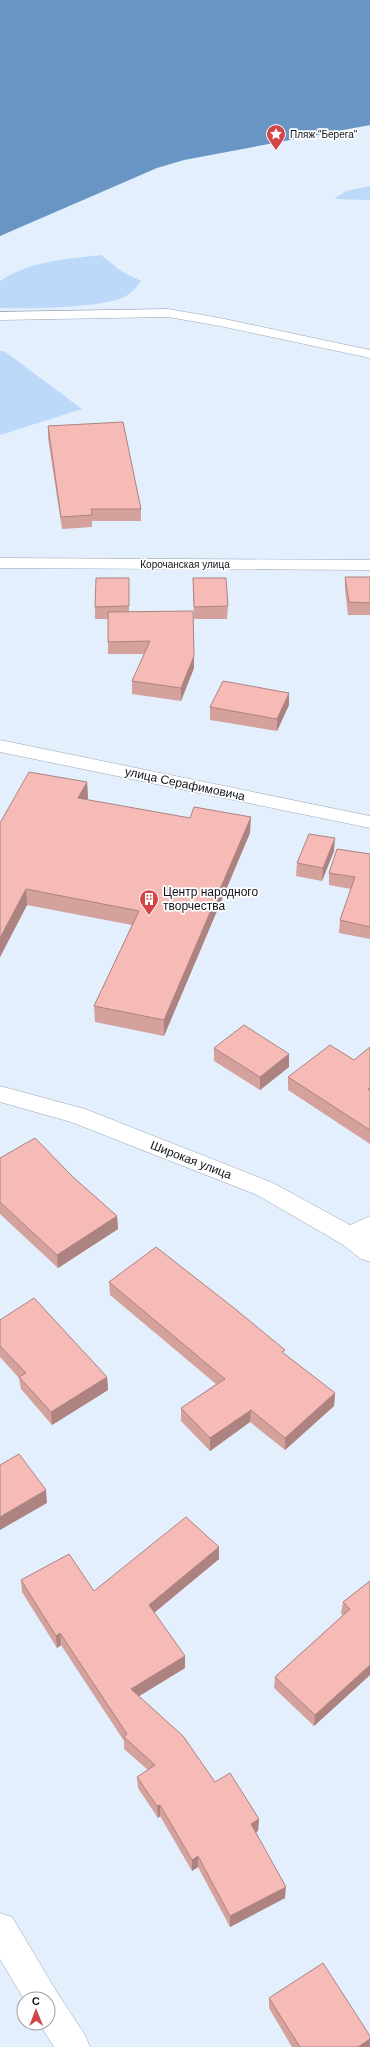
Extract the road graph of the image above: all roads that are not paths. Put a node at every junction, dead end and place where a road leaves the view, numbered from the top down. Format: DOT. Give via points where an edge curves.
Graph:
graph roads {
  1 [pos="0,316"];
  2 [pos="370,354"];
  3 [pos="0,549"];
  4 [pos="370,551"];
  5 [pos="0,563"];
  6 [pos="370,565"];
  7 [pos="0,746"];
  8 [pos="370,822"];
  9 [pos="0,1094"];
  10 [pos="360,1231"];
  11 [pos="370,1252"];
  12 [pos="0,1929"];
  13 [pos="38,1991"];
  14 [pos="56,2020"];
  15 [pos="73,2047"];
  1 -- 2 [label="street" via="168,313"];
  3 -- 4 [label="street, Корочанская улица"];
  5 -- 6 [label="street, Корочанская улица"];
  7 -- 8 [label="street, улица Серафимовича"];
  9 -- 10 [label="street, Широкая улица" via="77,1115 265,1189"];
  10 -- 11 [label="street, Широкая улица"];
  12 -- 13 [label="street"];
  14 -- 15 [label="street"];
}
